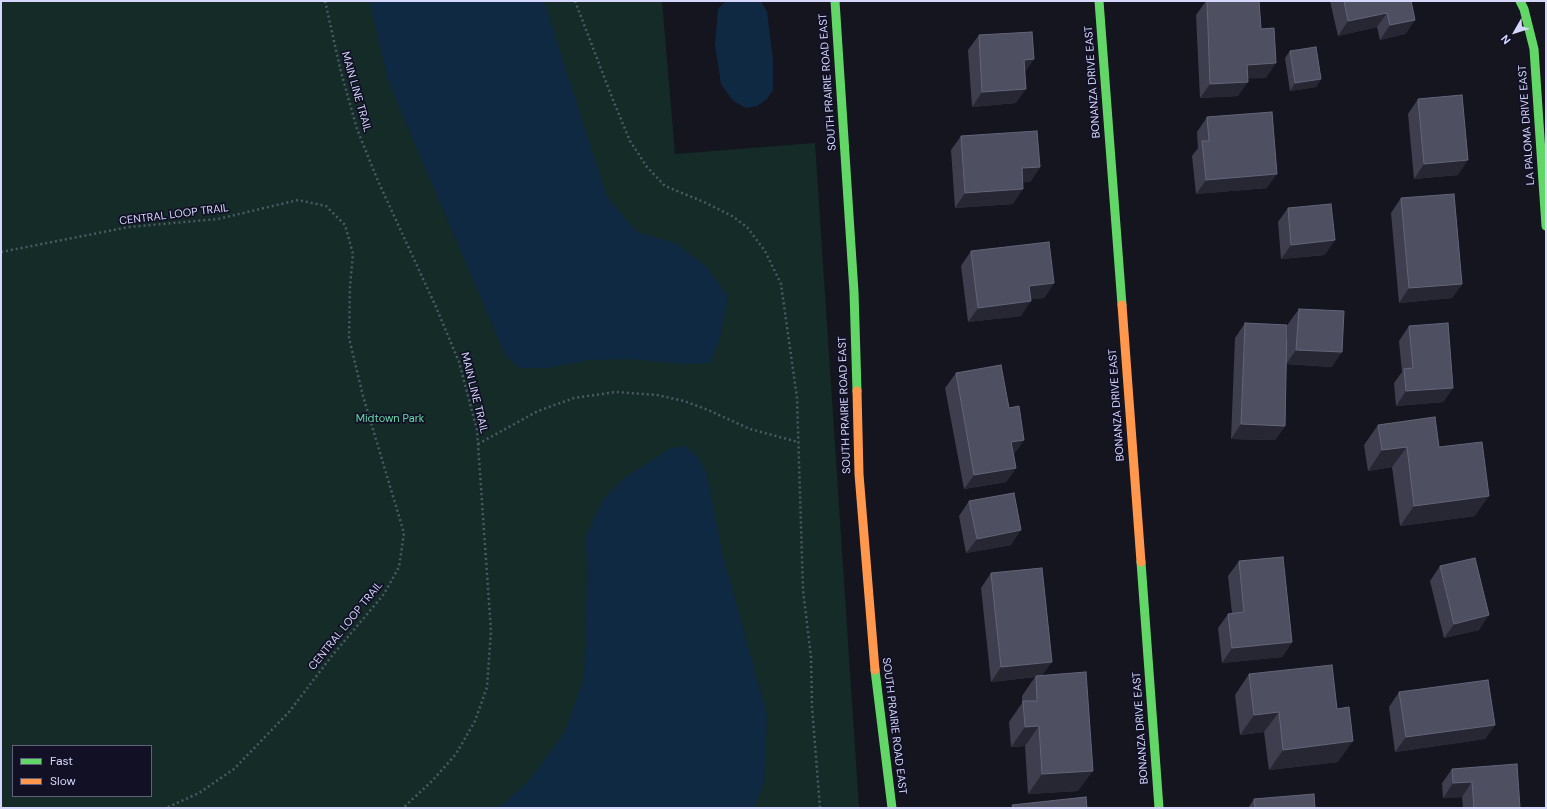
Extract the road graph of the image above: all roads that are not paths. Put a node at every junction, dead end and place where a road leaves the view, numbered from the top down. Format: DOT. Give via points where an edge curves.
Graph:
graph roads {
  1 [pos="835,1"];
  2 [pos="1099,1"];
  3 [pos="1520,1"];
  4 [pos="1546,226"];
  5 [pos="892,808"];
  6 [pos="1159,808"];
  1 -- 5 [label="street, SOUTH PRAIRIE ROAD EAST" via="854,292 859,474 872,645"];
  2 -- 6 [label="street, BONANZA DRIVE EAST"];
  3 -- 4 [label="street, LA PALOMA DRIVE EAST" via="1534,49"];
}
